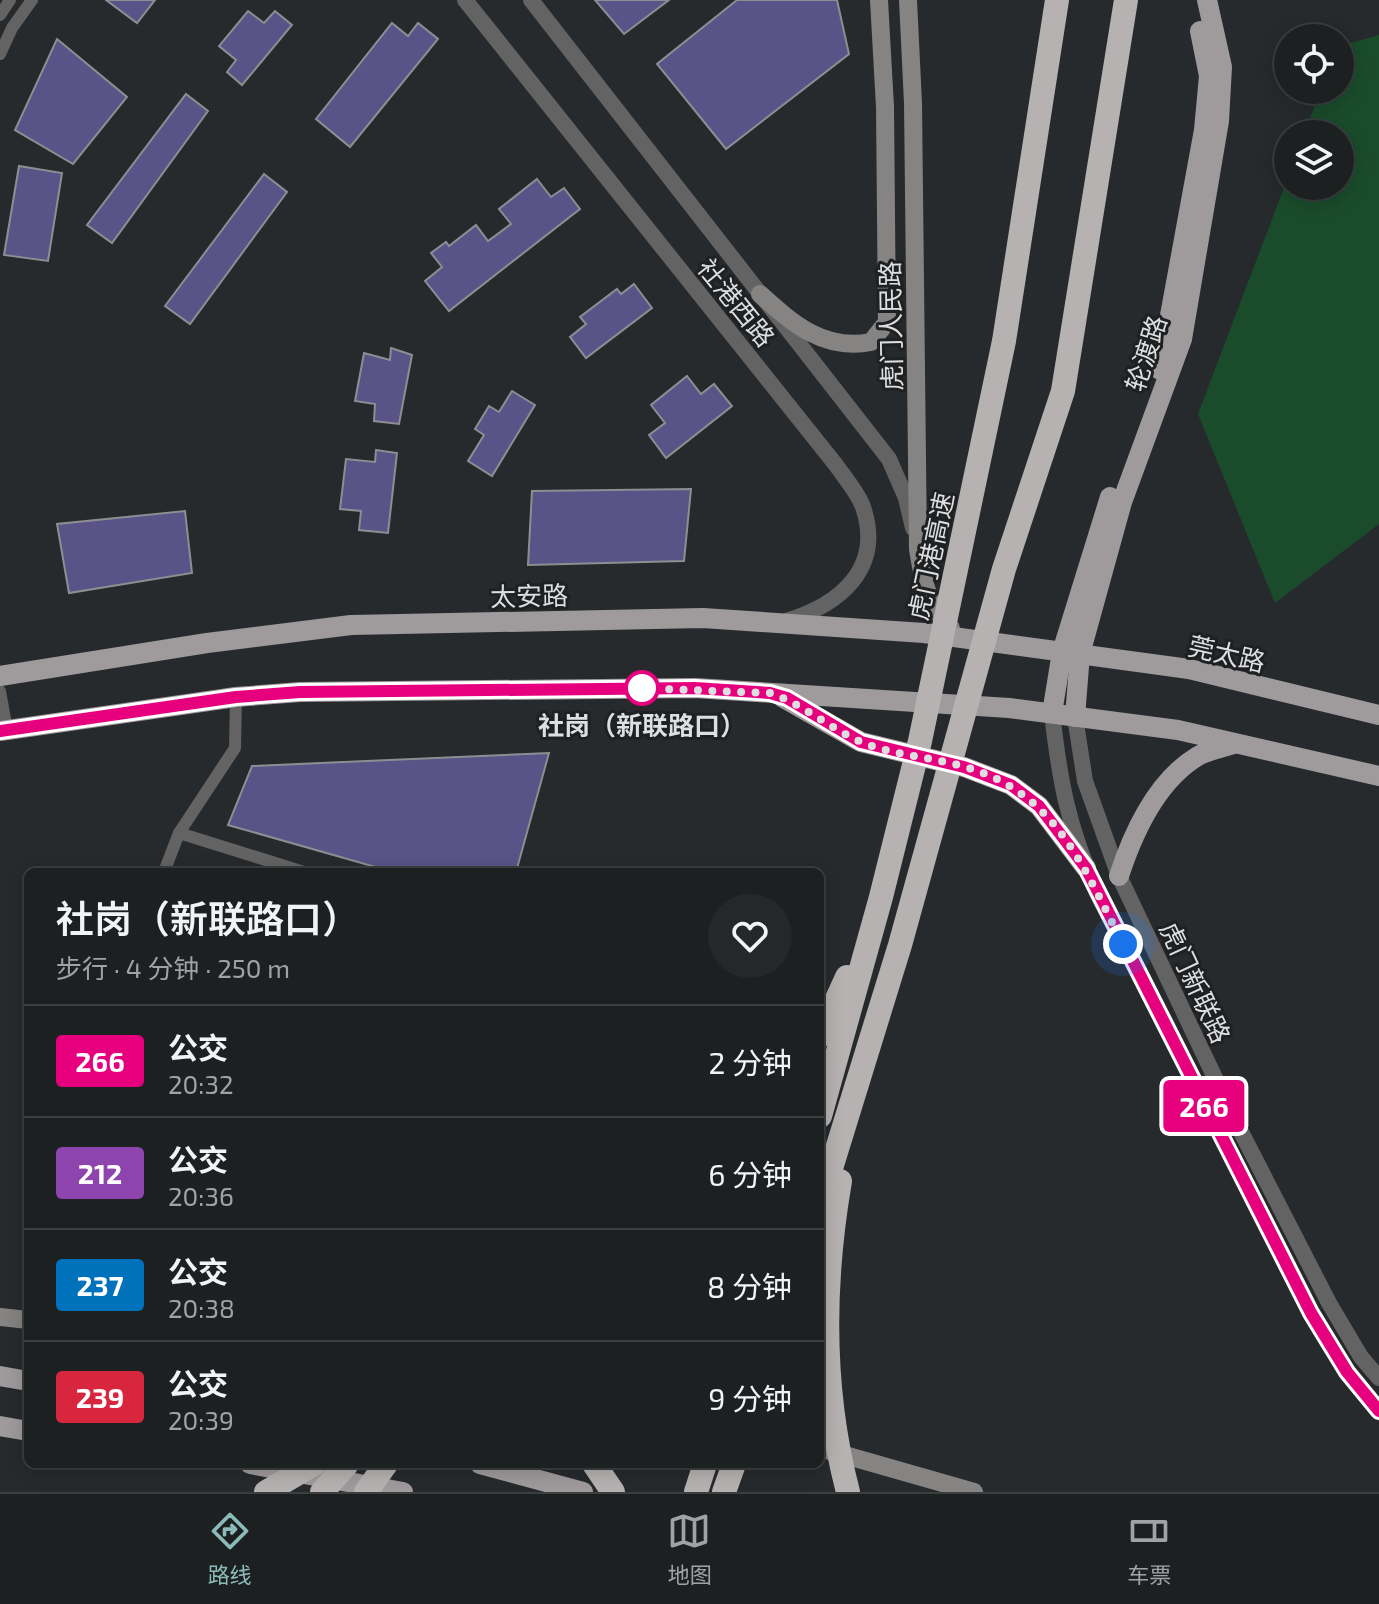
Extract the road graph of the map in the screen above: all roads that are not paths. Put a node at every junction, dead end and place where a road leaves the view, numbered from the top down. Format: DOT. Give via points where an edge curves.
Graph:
graph roads {
  1 [pos="10,0"];
  2 [pos="32,0"];
  3 [pos="465,0"];
  4 [pos="531,0"];
  5 [pos="879,0"];
  6 [pos="908,0"];
  7 [pos="1057,0"];
  8 [pos="1126,0"];
  9 [pos="1193,0"];
  10 [pos="1207,0"];
  11 [pos="0,15"];
  12 [pos="0,54"];
  13 [pos="760,294"];
  14 [pos="918,549"];
  15 [pos="778,623"];
  16 [pos="962,638"];
  17 [pos="1071,653"];
  18 [pos="0,676"];
  19 [pos="0,691"];
  20 [pos="770,693"];
  21 [pos="236,697"];
  22 [pos="1052,713"];
  23 [pos="1379,715"];
  24 [pos="1075,717"];
  25 [pos="4,731"];
  26 [pos="1235,743"];
  27 [pos="1379,776"];
  28 [pos="179,833"];
  29 [pos="166,868"];
  30 [pos="291,868"];
  31 [pos="1086,868"];
  32 [pos="1119,876"];
  33 [pos="881,897"];
  34 [pos="824,1027"];
  35 [pos="855,1091"];
  36 [pos="824,1102"];
  37 [pos="824,1191"];
  38 [pos="825,1292"];
  39 [pos="824,1302"];
  40 [pos="0,1317"];
  41 [pos="24,1320"];
  42 [pos="0,1376"];
  43 [pos="1379,1378"];
  44 [pos="24,1380"];
  45 [pos="1379,1411"];
  46 [pos="0,1426"];
  47 [pos="24,1430"];
  48 [pos="824,1449"];
  49 [pos="824,1451"];
  50 [pos="272,1468"];
  51 [pos="307,1468"];
  52 [pos="343,1468"];
  53 [pos="383,1468"];
  54 [pos="495,1468"];
  55 [pos="597,1468"];
  56 [pos="704,1468"];
  57 [pos="733,1468"];
  58 [pos="266,1492"];
  59 [pos="322,1492"];
  60 [pos="366,1492"];
  61 [pos="403,1492"];
  62 [pos="583,1492"];
  63 [pos="613,1492"];
  64 [pos="696,1492"];
  65 [pos="724,1492"];
  66 [pos="830,1492"];
  67 [pos="848,1492"];
  68 [pos="974,1492"];
  1 -- 11 [label="street"];
  2 -- 12 [label="street"];
  3 -- 15 [label="street, 社港西路" via="836,465 863,506 865,556 855,581 835,601"];
  4 -- 13 [label="street, 社港西路"];
  5 -- 13 [label="main road, 虎门人民路" via="887,322 871,342 849,346 819,339"];
  6 -- 14 [label="main road, 虎门人民路"];
  7 -- 33 [label="highway, 虎门港高速" via="1004,341 920,741"];
  8 -- 35 [label="highway" via="1063,391 1004,569"];
  9 -- 17 [label="main road, 轮渡路" via="1209,76 1160,370 1112,491"];
  10 -- 17 [label="main road, 轮渡路" via="1222,67 1219,121 1182,339"];
  13 -- 14 [label="street, 社港西路" via="889,459 906,498"];
  14 -- 16 [label="main road, 虎门人民路" via="935,612"];
  15 -- 16 [label="main road, 太安路"];
  15 -- 18 [label="main road, 太安路" via="703,618 351,625"];
  16 -- 17 [label="main road, 太安路"];
  17 -- 22 [label="main road, 轮渡路"];
  17 -- 23 [label="main road, 莞太路" via="1189,669"];
  17 -- 24 [label="main road, 轮渡路"];
  19 -- 25 [label="street"];
  20 -- 21 [label="main road" via="695,688 358,689"];
  20 -- 22 [label="main road"];
  20 -- 31 [label="main road" via="861,742 964,767 1011,785 1039,806"];
  21 -- 25 [label="main road"];
  21 -- 28 [label="street" via="235,748"];
  22 -- 24 [label="main road"];
  22 -- 31 [label="street, 虎门新联路" via="1060,787"];
  24 -- 26 [label="main road"];
  24 -- 32 [label="street, 虎门新联路" via="1085,781"];
  26 -- 27 [label="main road"];
  26 -- 32 [label="main road" via="1198,756 1168,782 1134,837"];
  28 -- 29 [label="street"];
  28 -- 30 [label="street"];
  31 -- 45 [label="street, 虎门新联路" via="1311,1313 1347,1372"];
  32 -- 43 [label="street, 虎门新联路" via="1329,1303"];
  33 -- 34 [label="highway"];
  33 -- 36 [label="highway, 虎门港高速"];
  35 -- 37 [label="highway"];
  35 -- 38 [label="highway"];
  38 -- 39 [label="highway"];
  38 -- 67 [label="highway" via="831,1406"];
  40 -- 41 [label="main road"];
  42 -- 44 [label="main road"];
  46 -- 47 [label="main road"];
  48 -- 68 [label="main road"];
  49 -- 66 [label="highway"];
  50 -- 61 [label="main road"];
  51 -- 58 [label="highway"];
  52 -- 59 [label="highway"];
  53 -- 60 [label="highway"];
  54 -- 62 [label="main road"];
  55 -- 63 [label="highway"];
  56 -- 64 [label="highway"];
  57 -- 65 [label="highway"];
}
